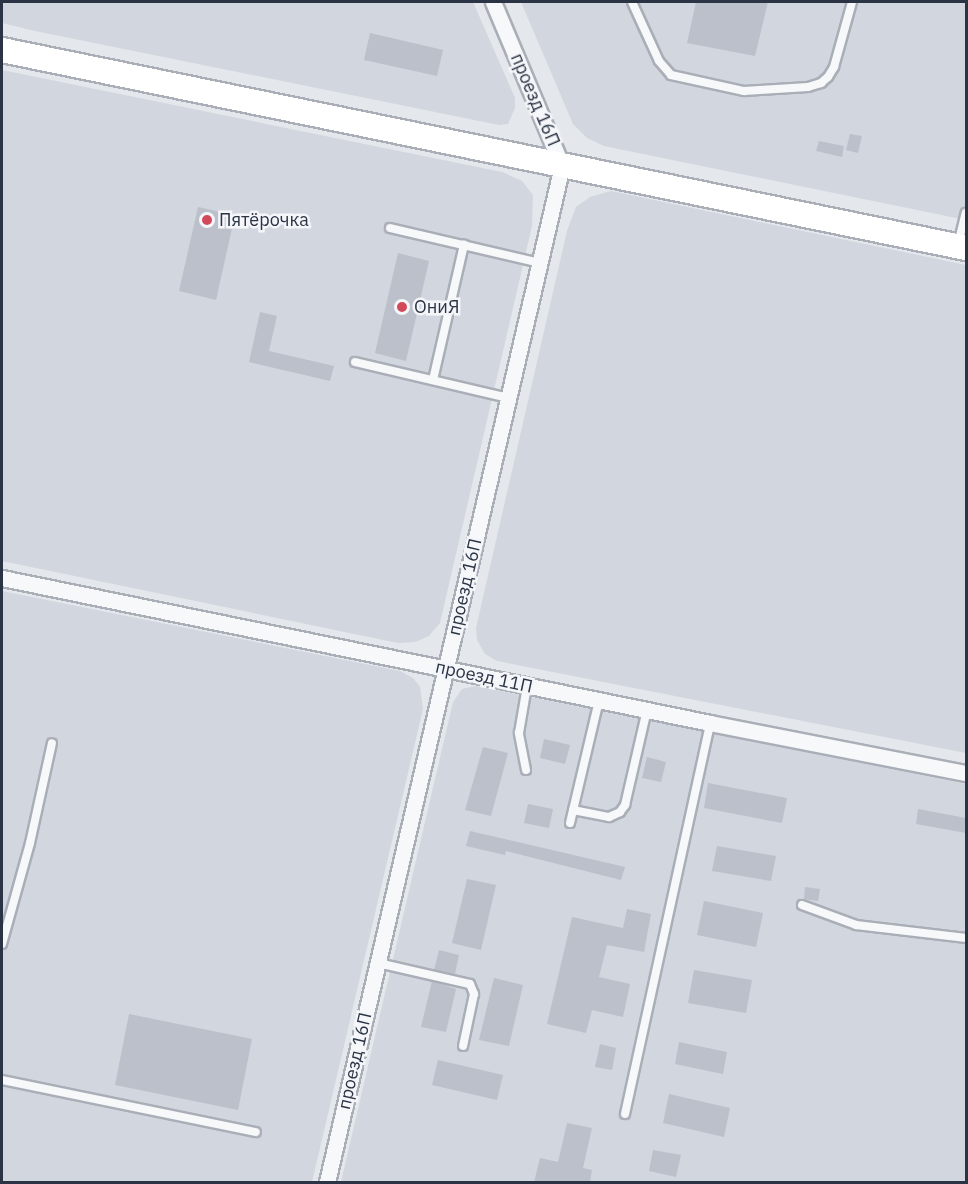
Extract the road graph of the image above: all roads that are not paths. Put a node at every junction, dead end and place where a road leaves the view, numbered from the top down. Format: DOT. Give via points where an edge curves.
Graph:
graph roads {
  1 [pos="493,2"];
  2 [pos="632,2"];
  3 [pos="852,2"];
  4 [pos="5,50"];
  5 [pos="562,166"];
  6 [pos="966,213"];
  7 [pos="390,228"];
  8 [pos="464,245"];
  9 [pos="962,247"];
  10 [pos="540,263"];
  11 [pos="355,362"];
  12 [pos="433,380"];
  13 [pos="509,398"];
  14 [pos="2,578"];
  15 [pos="446,669"];
  16 [pos="527,686"];
  17 [pos="599,700"];
  18 [pos="647,710"];
  19 [pos="710,723"];
  20 [pos="52,743"];
  21 [pos="526,770"];
  22 [pos="966,773"];
  23 [pos="573,810"];
  24 [pos="570,823"];
  25 [pos="802,905"];
  26 [pos="966,938"];
  27 [pos="2,944"];
  28 [pos="378,963"];
  29 [pos="463,1046"];
  30 [pos="2,1080"];
  31 [pos="625,1114"];
  32 [pos="256,1132"];
  33 [pos="327,1182"];
  1 -- 5 [label="street, проезд 16П"];
  2 -- 3 [label="lane" via="659,61 672,75 727,88 765,91 808,87 828,77"];
  4 -- 5 [label="highway"];
  5 -- 9 [label="highway"];
  5 -- 10 [label="street, проезд 16П"];
  6 -- 9 [label="lane"];
  7 -- 8 [label="lane"];
  8 -- 10 [label="lane"];
  8 -- 12 [label="lane"];
  10 -- 13 [label="street, проезд 16П"];
  11 -- 12 [label="lane"];
  12 -- 13 [label="lane"];
  13 -- 15 [label="street, проезд 16П"];
  14 -- 15 [label="street, проезд 11П"];
  15 -- 16 [label="street, проезд 11П"];
  15 -- 28 [label="street, проезд 16П"];
  16 -- 17 [label="street, проезд 11П"];
  16 -- 21 [label="lane" via="519,733"];
  17 -- 18 [label="street, проезд 11П"];
  17 -- 23 [label="lane"];
  18 -- 19 [label="street, проезд 11П"];
  18 -- 23 [label="lane" via="625,805 620,812 609,817"];
  19 -- 22 [label="street, проезд 11П"];
  19 -- 31 [label="lane"];
  20 -- 27 [label="lane"];
  23 -- 24 [label="lane"];
  25 -- 26 [label="lane" via="856,925"];
  28 -- 29 [label="lane" via="470,984 474,994"];
  28 -- 33 [label="street, проезд 16П"];
  30 -- 32 [label="lane"];
}
